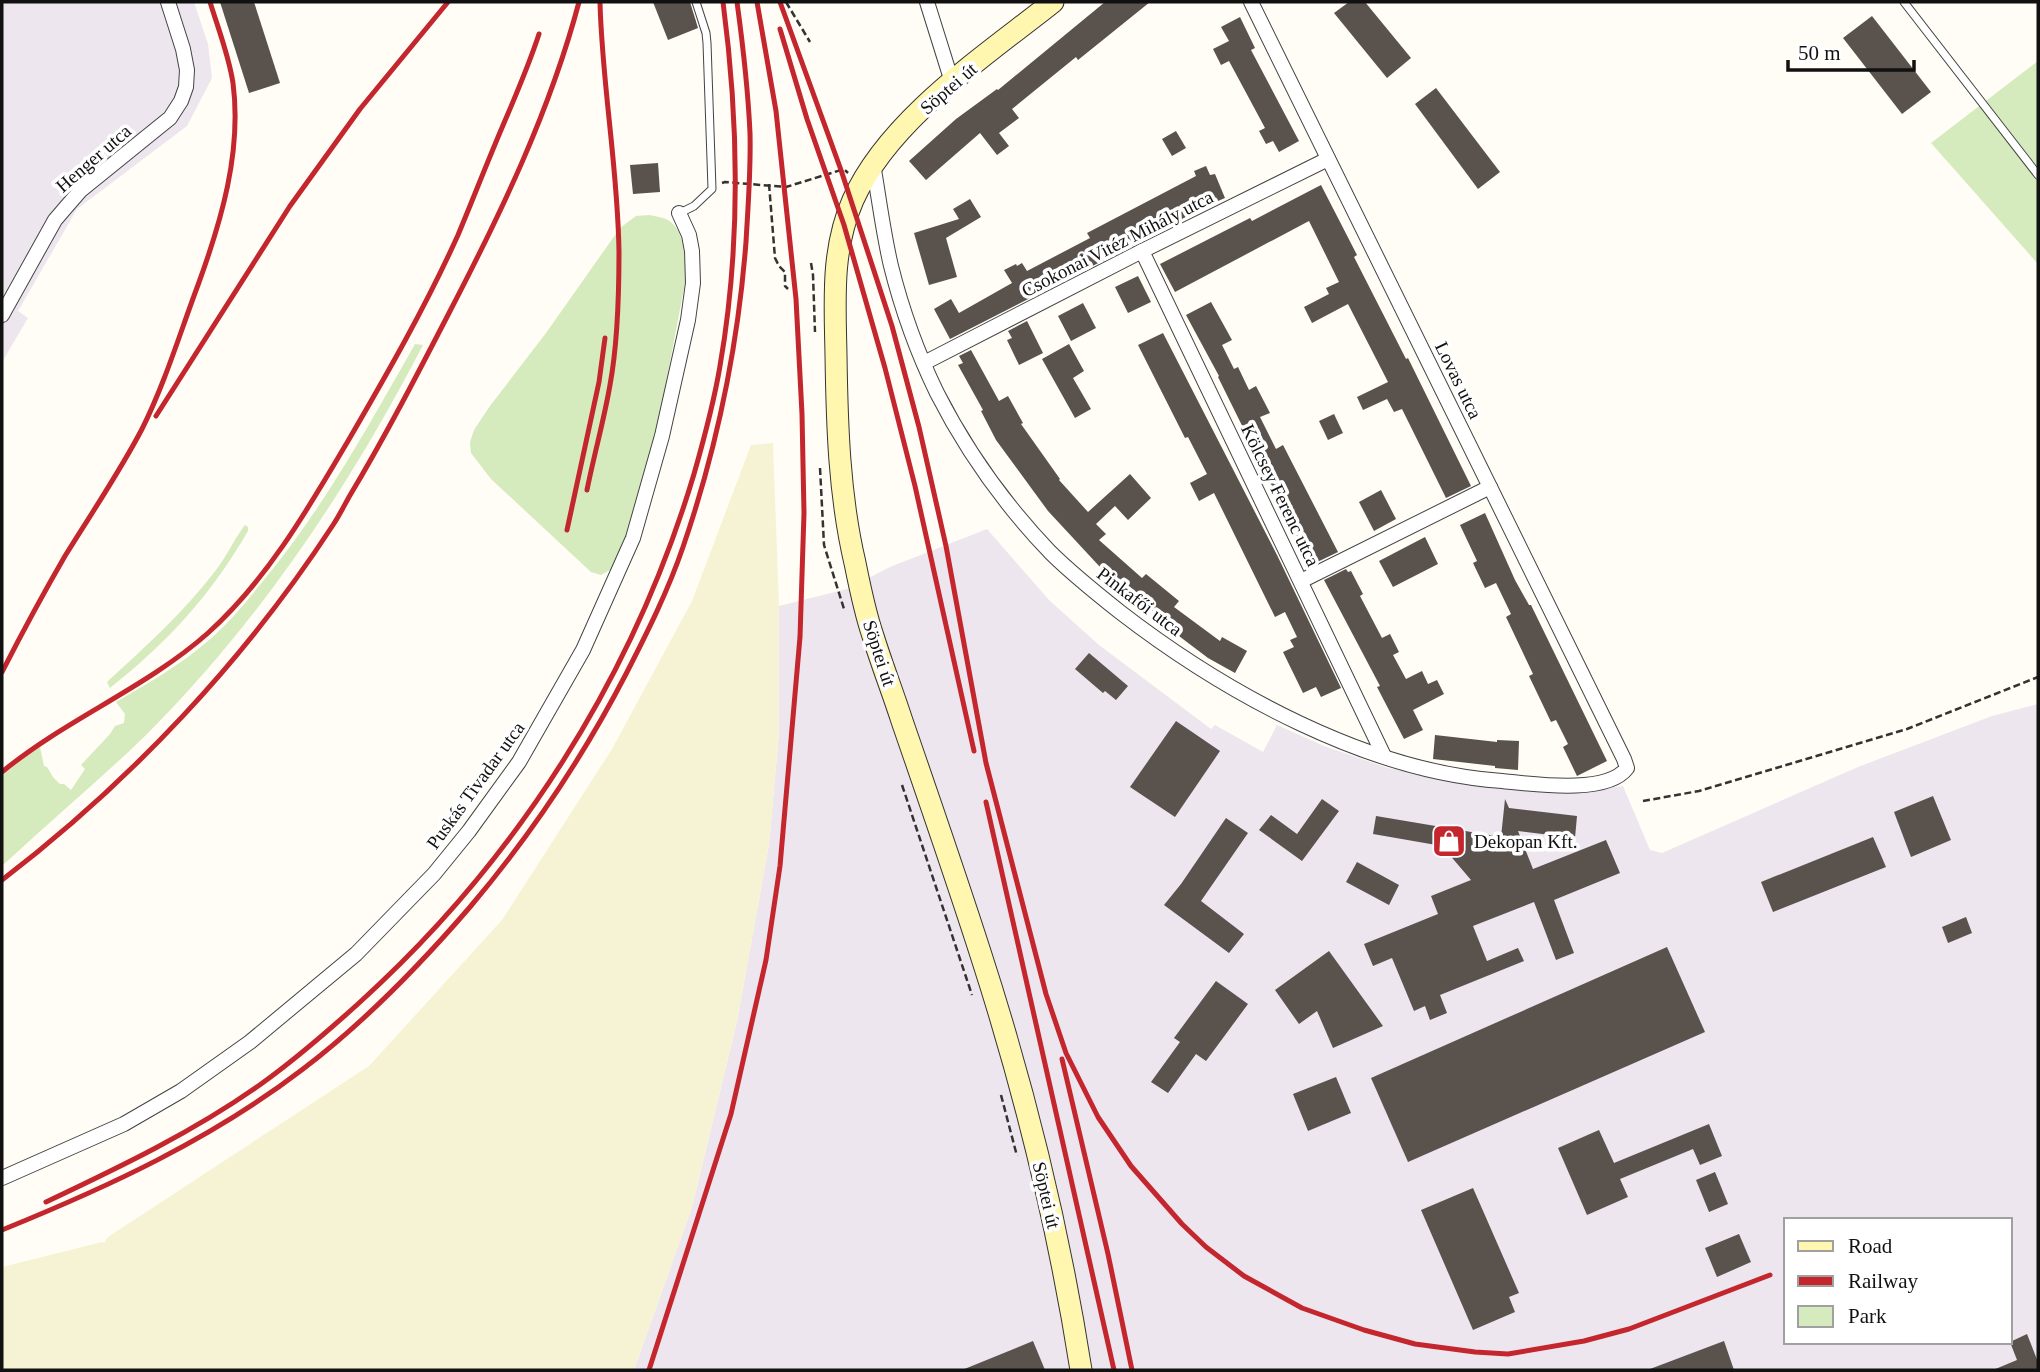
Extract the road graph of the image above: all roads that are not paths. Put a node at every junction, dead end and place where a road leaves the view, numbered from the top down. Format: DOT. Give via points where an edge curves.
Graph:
graph roads {
  1 [pos="168,2"];
  2 [pos="696,2"];
  3 [pos="927,2"];
  4 [pos="1054,2"];
  5 [pos="1251,2"];
  6 [pos="1904,2"];
  7 [pos="952,82"];
  8 [pos="1328,159"];
  9 [pos="873,164"];
  10 [pos="2038,175"];
  11 [pos="679,213"];
  12 [pos="1142,251"];
  13 [pos="2,314"];
  14 [pos="924,363"];
  15 [pos="1490,487"];
  16 [pos="1301,582"];
  17 [pos="1384,756"];
  18 [pos="1622,775"];
  19 [pos="2,1178"];
  20 [pos="1081,1370"];
  1 -- 13 [label="street, Henger utca" via="187,70 181,101 170,118 80,190 55,220"];
  2 -- 11 [label="lane" via="708,54 712,189"];
  3 -- 7 [label="street"];
  4 -- 7 [label="street, Söptei út"];
  5 -- 8 [label="street, Lovas utca"];
  6 -- 10 [label="lane"];
  7 -- 9 [label="street, Söptei út" via="897,134"];
  8 -- 12 [label="street, Csokonai Vitéz Mihály utca"];
  8 -- 15 [label="street, Lovas utca"];
  9 -- 14 [label="street, Pinkafői utca" via="890,263"];
  9 -- 20 [label="street, Söptei út" via="852,203 838,245 834,276 846,518 872,634 977,943 1031,1126"];
  11 -- 19 [label="street, Puskás Tivadar utca" via="692,251 688,320 633,538 583,650 519,762 434,874 356,954 250,1042 124,1124"];
  12 -- 14 [label="street, Csokonai Vitéz Mihály utca"];
  12 -- 16 [label="street, Kölcsey Ferenc utca"];
  14 -- 17 [label="street, Pinkafői utca" via="950,416 989,477 1076,577 1151,636 1210,674 1296,723"];
  15 -- 16 [label="street"];
  15 -- 18 [label="street, Lovas utca" via="1624,758 1627,768"];
  16 -- 17 [label="street, Kölcsey Ferenc utca"];
  17 -- 18 [label="street, Pinkafői utca" via="1481,780 1591,786"];
}
